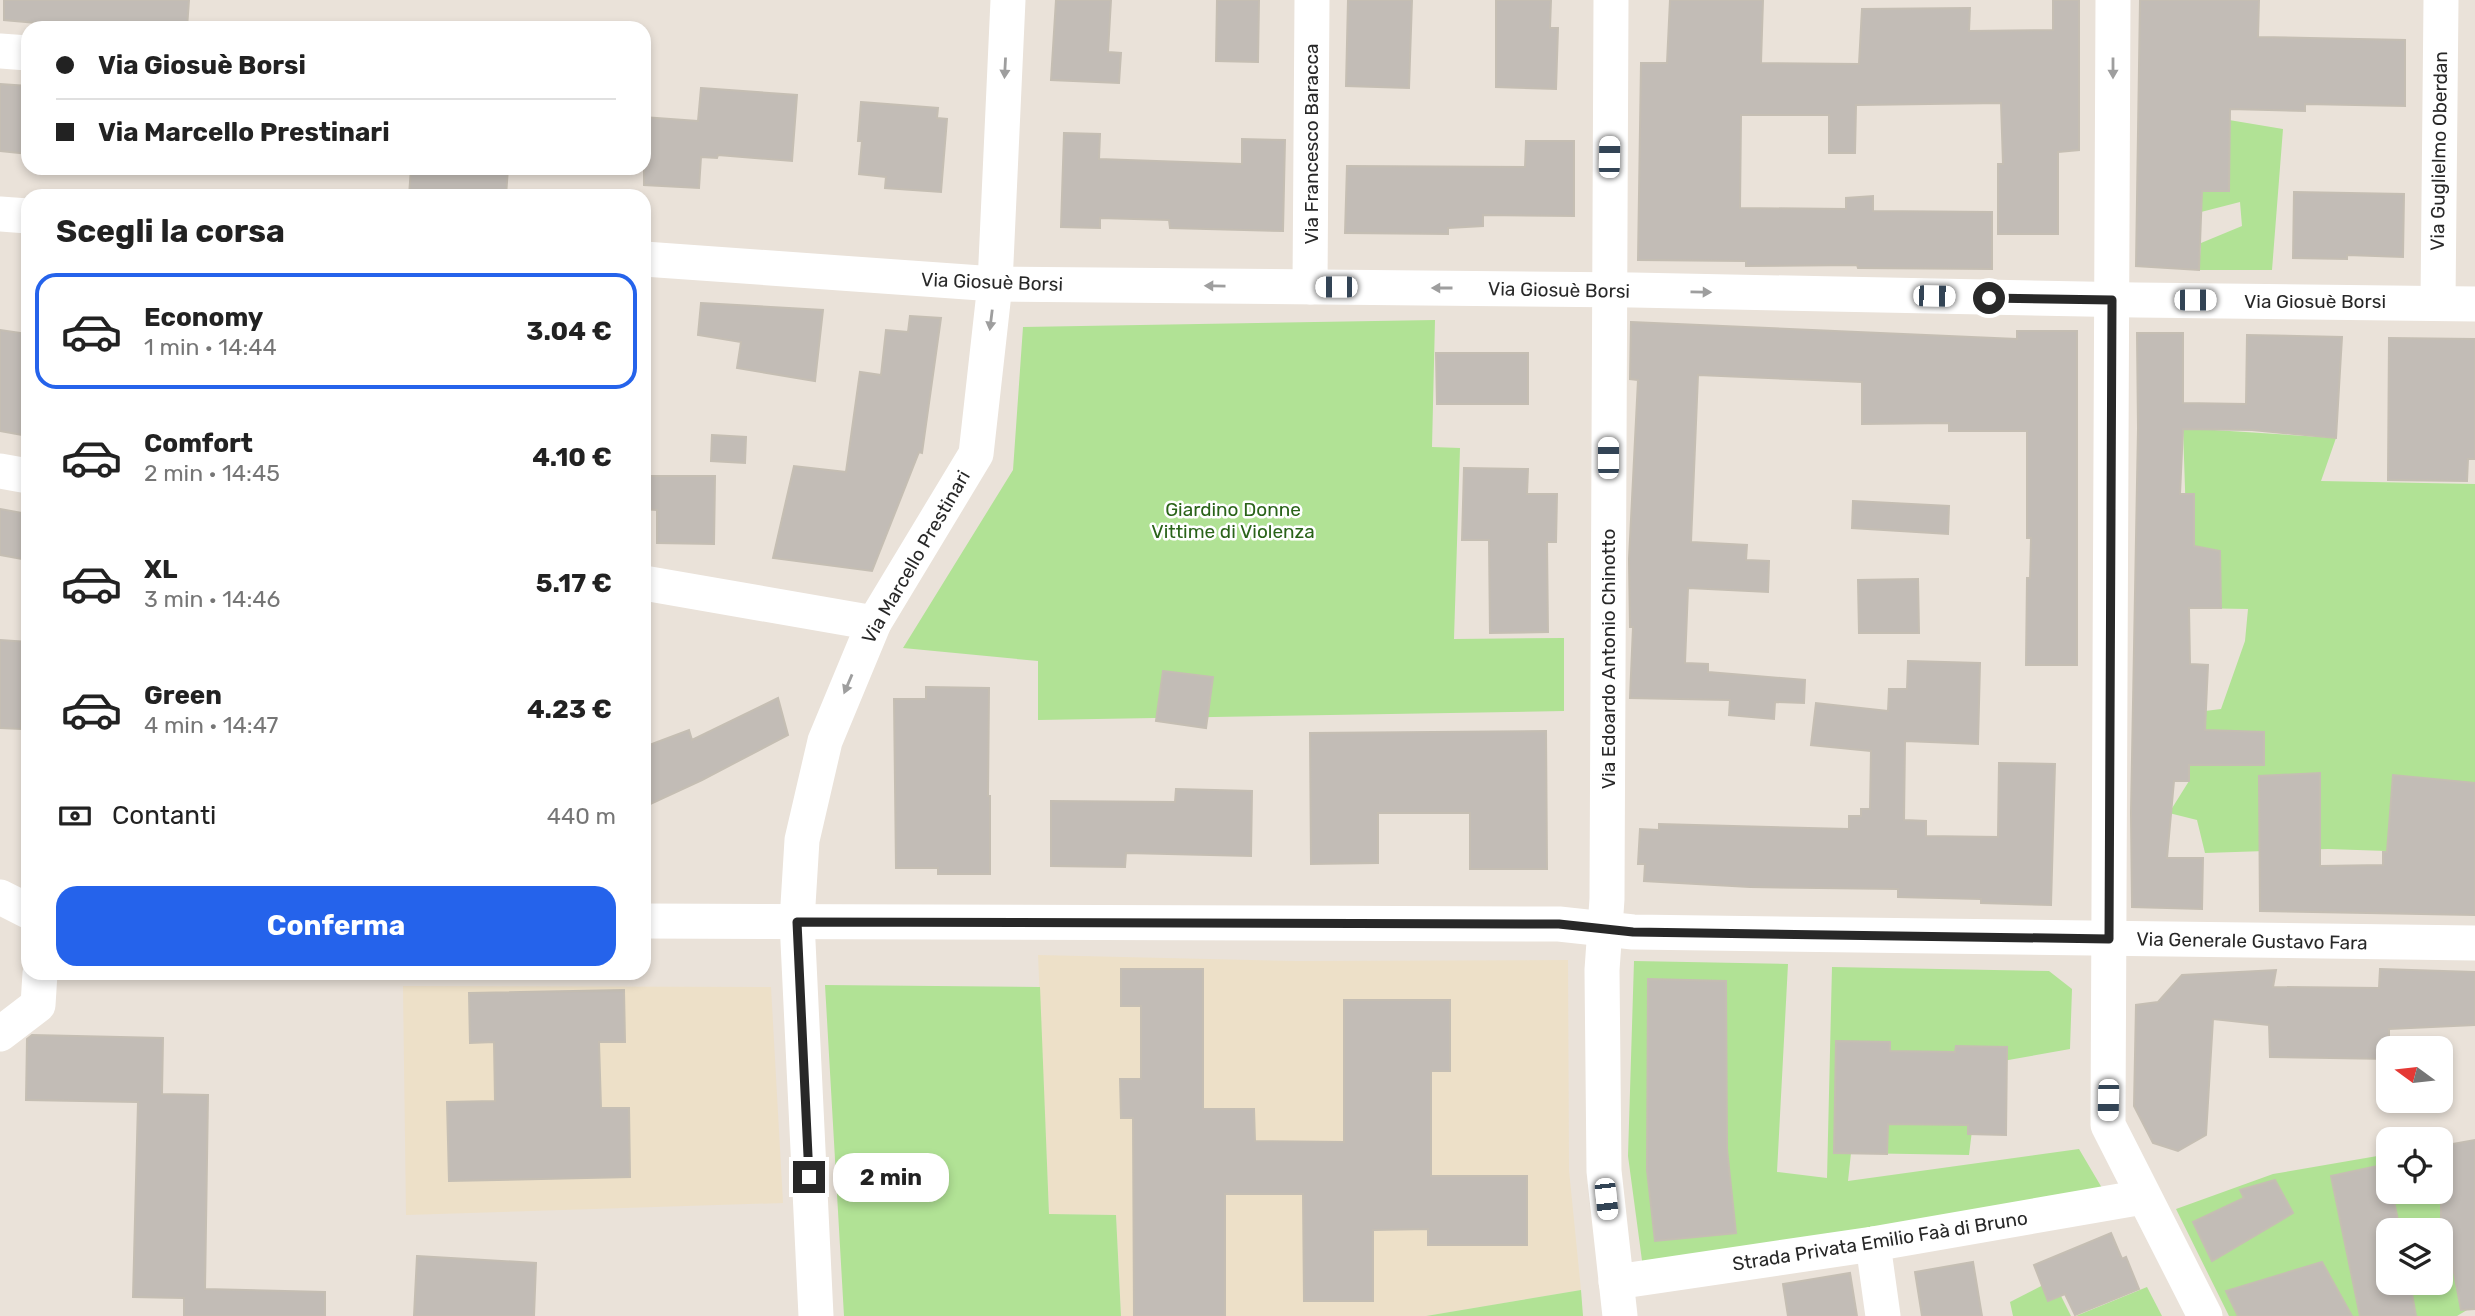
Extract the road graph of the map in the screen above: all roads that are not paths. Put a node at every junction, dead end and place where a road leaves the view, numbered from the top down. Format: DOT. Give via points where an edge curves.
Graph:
graph roads {
  1 [pos="1008,0"];
  2 [pos="1312,0"];
  3 [pos="1611,0"];
  4 [pos="2113,0"];
  5 [pos="2441,0"];
  6 [pos="0,51"];
  7 [pos="21,53"];
  8 [pos="0,214"];
  9 [pos="21,216"];
  10 [pos="651,259"];
  11 [pos="995,284"];
  12 [pos="1310,287"];
  13 [pos="1608,290"];
  14 [pos="2112,300"];
  15 [pos="2438,302"];
  16 [pos="2475,304"];
  17 [pos="0,471"];
  18 [pos="21,475"];
  19 [pos="651,584"];
  20 [pos="874,622"];
  21 [pos="0,897"];
  22 [pos="21,908"];
  23 [pos="651,921"];
  24 [pos="797,922"];
  25 [pos="1605,929"];
  26 [pos="2109,939"];
  27 [pos="2475,943"];
  28 [pos="39,989"];
  29 [pos="0,1001"];
  30 [pos="0,1034"];
  31 [pos="2143,1197"];
  32 [pos="1873,1244"];
  33 [pos="1616,1282"];
  34 [pos="816,1316"];
  35 [pos="1620,1316"];
  36 [pos="1883,1316"];
  37 [pos="2205,1316"];
  1 -- 11 [label="street, Via Marcello Prestinari, one-way"];
  2 -- 12 [label="street, Via Francesco Baracca"];
  3 -- 13 [label="street, Via Edoardo Antonio Chinotto"];
  4 -- 14 [label="street, one-way"];
  5 -- 15 [label="street, Via Guglielmo Oberdan"];
  6 -- 7 [label="street"];
  8 -- 9 [label="street"];
  10 -- 11 [label="street, Via Giosuè Borsi"];
  12 -- 11 [label="street, Via Giosuè Borsi, one-way"];
  11 -- 20 [label="street, Via Marcello Prestinari, one-way" via="976,454"];
  13 -- 12 [label="street, Via Giosuè Borsi, one-way"];
  13 -- 14 [label="street, Via Giosuè Borsi, one-way"];
  13 -- 25 [label="street, Via Edoardo Antonio Chinotto"];
  14 -- 15 [label="street, Via Giosuè Borsi"];
  14 -- 26 [label="street"];
  15 -- 16 [label="street, Via Giosuè Borsi"];
  17 -- 18 [label="street"];
  19 -- 20 [label="street"];
  20 -- 24 [label="street, Via Marcello Prestinari, one-way" via="825,741 802,840"];
  21 -- 22 [label="street"];
  23 -- 24 [label="street, Via Generale Gustavo Fara"];
  24 -- 25 [label="street, Via Generale Gustavo Fara" via="1559,924"];
  24 -- 34 [label="street, Via Marcello Prestinari"];
  25 -- 26 [label="street, Via Generale Gustavo Fara"];
  25 -- 33 [label="street, Via Edoardo Antonio Chinotto" via="1604,1171"];
  26 -- 27 [label="street, Via Generale Gustavo Fara"];
  26 -- 31 [label="street" via="2108,1125"];
  28 -- 29 [label="street"];
  28 -- 30 [label="street"];
  31 -- 32 [label="street, Strada Privata Emilio Faà di Bruno"];
  31 -- 37 [label="street"];
  32 -- 33 [label="street, Strada Privata Emilio Faà di Bruno"];
  32 -- 36 [label="street"];
  33 -- 35 [label="street, Via Edoardo Antonio Chinotto"];
}
